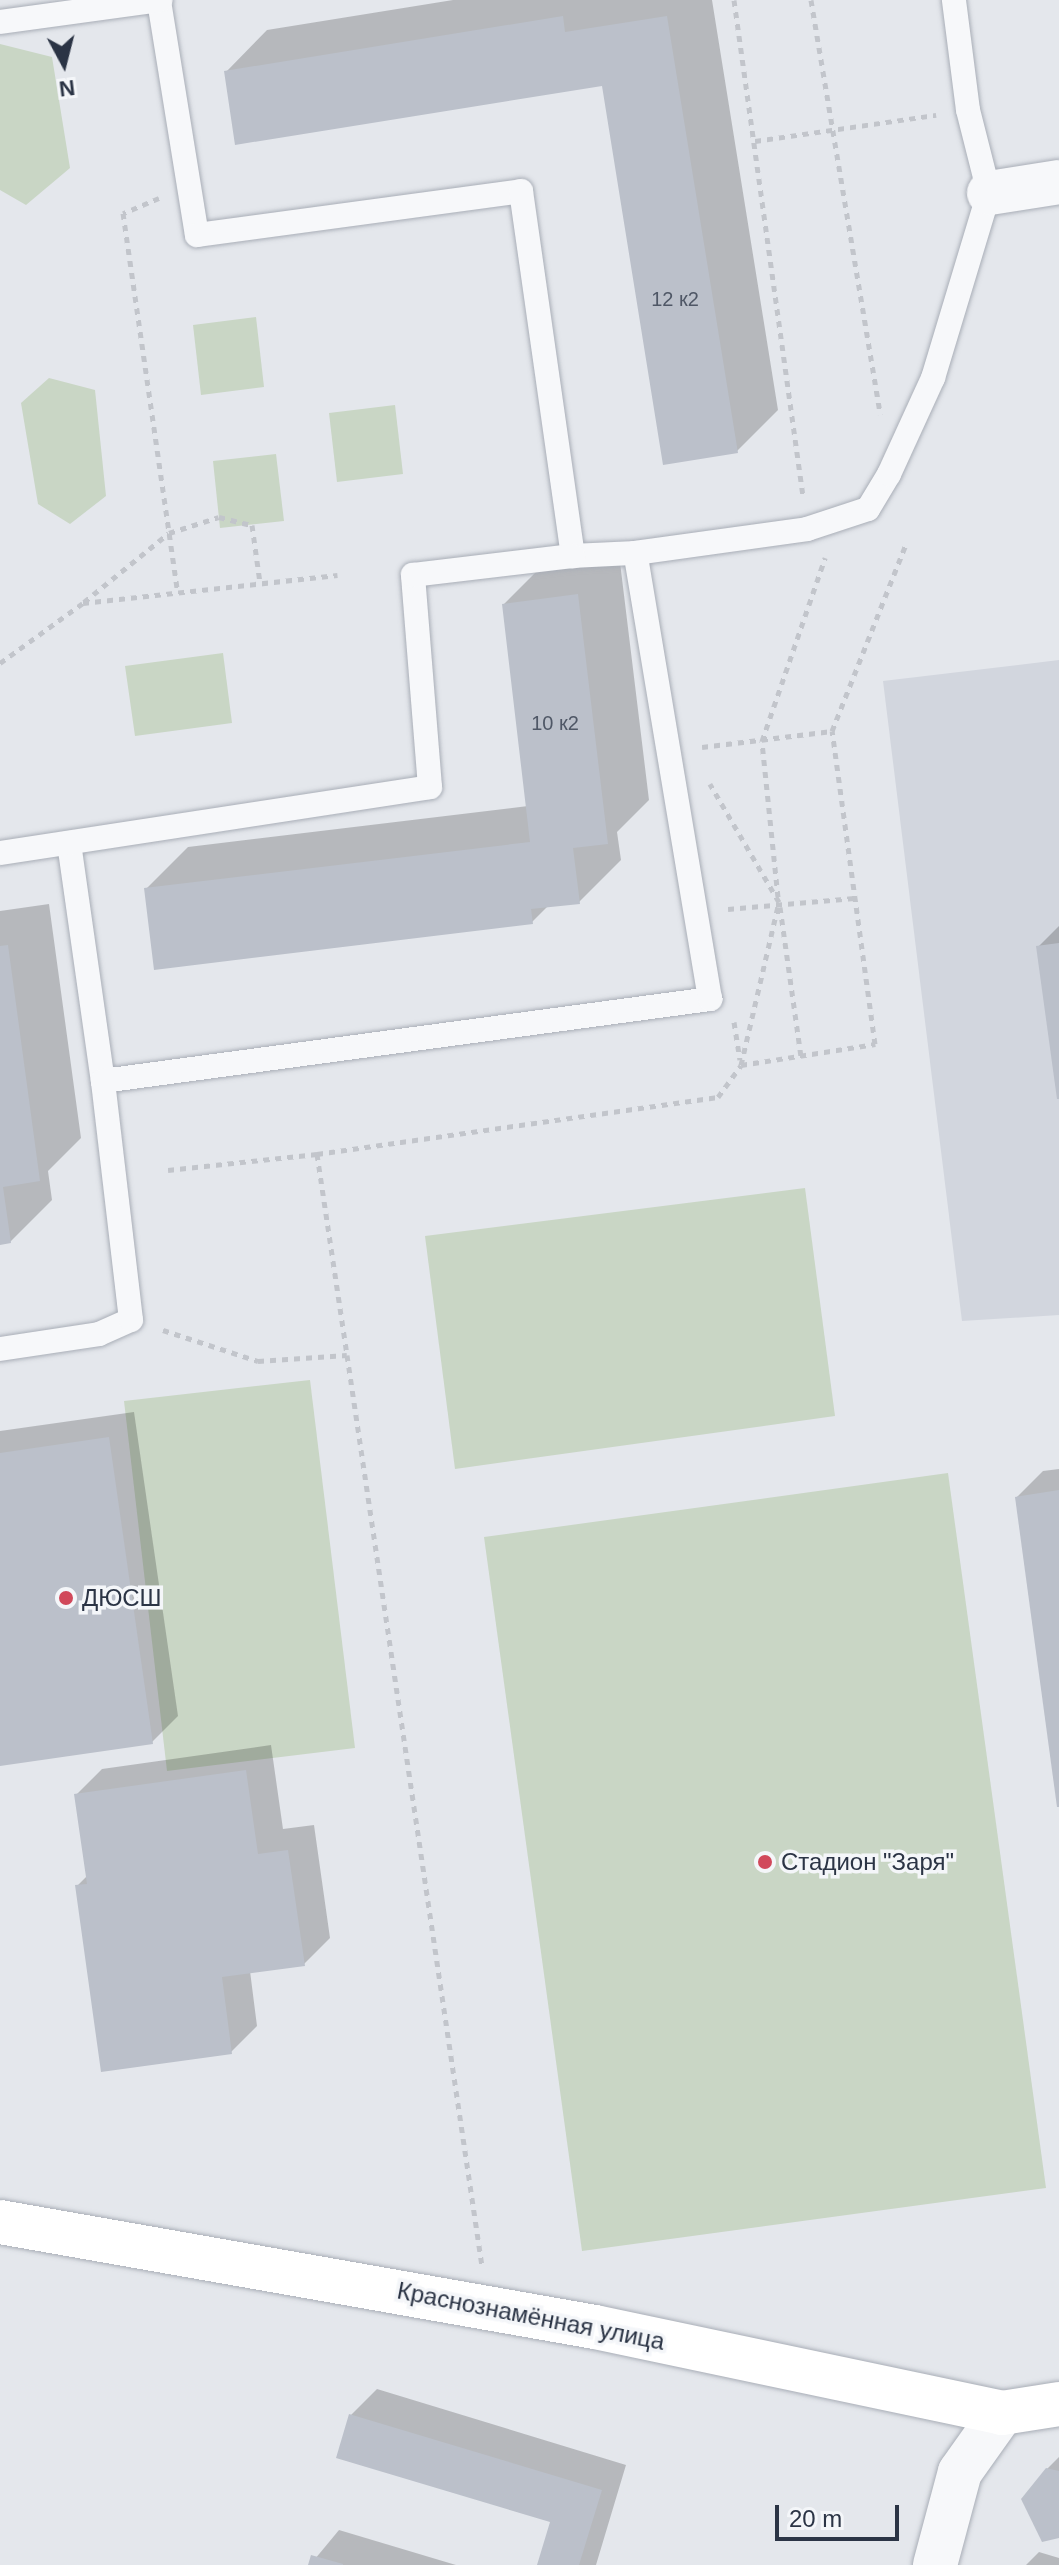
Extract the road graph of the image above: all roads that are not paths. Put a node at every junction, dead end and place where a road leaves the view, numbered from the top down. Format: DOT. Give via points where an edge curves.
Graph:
graph roads {
  1 [pos="160,0"];
  2 [pos="954,0"];
  3 [pos="0,22"];
  4 [pos="1059,182"];
  5 [pos="989,193"];
  6 [pos="635,553"];
  7 [pos="573,556"];
  8 [pos="69,843"];
  9 [pos="0,853"];
  10 [pos="103,1081"];
  11 [pos="0,1349"];
  12 [pos="0,2222"];
  13 [pos="1059,2404"];
  14 [pos="1002,2413"];
  15 [pos="935,2565"];
  1 -- 3 [label="lane"];
  1 -- 7 [label="lane" via="197,235 521,191"];
  2 -- 5 [label="lane" via="968,110"];
  4 -- 5 [label="street"];
  5 -- 6 [label="lane" via="933,378 868,509 807,529"];
  6 -- 7 [label="lane"];
  6 -- 10 [label="lane" via="710,999"];
  7 -- 8 [label="lane" via="413,575 430,787"];
  8 -- 9 [label="lane"];
  8 -- 10 [label="lane"];
  10 -- 11 [label="lane" via="131,1320 99,1334"];
  12 -- 14 [label="street, Краснознамённая улица" via="579,2324"];
  13 -- 14 [label="street, Краснознамённая улица"];
  14 -- 15 [label="street" via="960,2472"];
}
